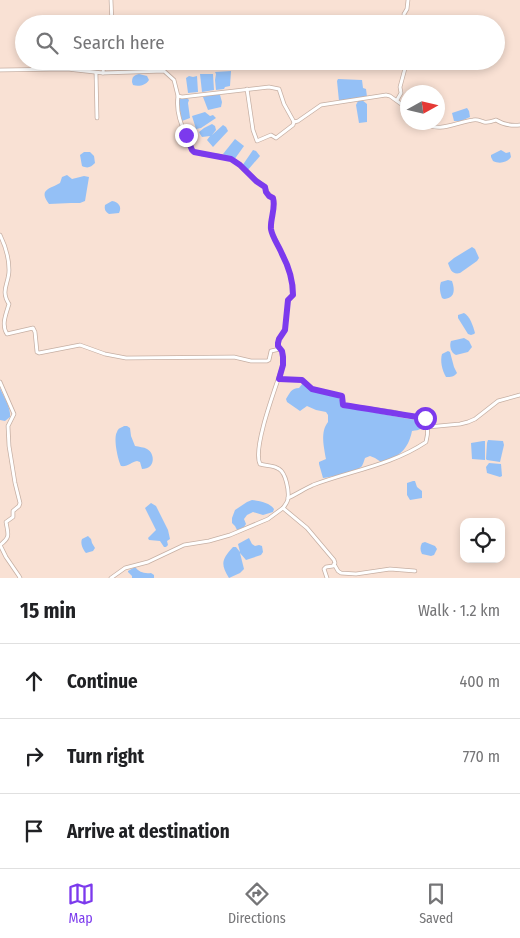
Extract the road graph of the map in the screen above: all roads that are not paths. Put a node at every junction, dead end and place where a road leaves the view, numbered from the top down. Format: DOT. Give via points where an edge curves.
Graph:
graph roads {
  1 [pos="111,0"];
  2 [pos="408,0"];
  3 [pos="112,15"];
  4 [pos="404,15"];
  5 [pos="0,70"];
  6 [pos="15,70"];
  7 [pos="74,70"];
  8 [pos="103,70"];
  9 [pos="405,70"];
  10 [pos="96,73"];
  11 [pos="103,73"];
  12 [pos="247,89"];
  13 [pos="178,96"];
  14 [pos="397,100"];
  15 [pos="400,102"];
  16 [pos="97,118"];
  17 [pos="294,122"];
  18 [pos="520,125"];
  19 [pos="445,127"];
  20 [pos="0,235"];
  21 [pos="1,334"];
  22 [pos="7,334"];
  23 [pos="280,349"];
  24 [pos="279,379"];
  25 [pos="0,382"];
  26 [pos="520,396"];
  27 [pos="428,427"];
  28 [pos="288,498"];
  29 [pos="282,508"];
  30 [pos="334,564"];
  31 [pos="415,571"];
  32 [pos="20,578"];
  33 [pos="111,578"];
  34 [pos="327,578"];
  1 -- 3 [label="street"];
  2 -- 4 [label="street"];
  5 -- 6 [label="street"];
  7 -- 10 [label="street"];
  8 -- 11 [label="street"];
  9 -- 14 [label="street"];
  10 -- 11 [label="street"];
  10 -- 16 [label="street"];
  11 -- 13 [label="street" via="164,71 174,80"];
  12 -- 13 [label="street"];
  12 -- 17 [label="street" via="264,86 278,89"];
  12 -- 17 [label="street" via="257,141 271,135 276,138"];
  13 -- 23 [label="street" via="179,114 192,150 231,159 265,187 273,198 272,234 293,284 285,330 278,343"];
  14 -- 15 [label="street"];
  14 -- 17 [label="street" via="386,95 321,105"];
  18 -- 19 [label="street" via="475,120"];
  20 -- 22 [label="street" via="9,268 3,290 10,304 4,327"];
  21 -- 22 [label="street"];
  22 -- 23 [label="street" via="33,328 39,353 80,345 126,358 234,357 263,362 269,360 271,351"];
  23 -- 24 [label="street" via="283,362"];
  24 -- 27 [label="street" via="302,380 312,389 342,396 343,405 425,418"];
  24 -- 28 [label="street" via="261,436 258,458 260,464 282,470"];
  25 -- 32 [label="street" via="14,414 8,426 9,446 20,503 13,511 13,517 6,522 7,541 0,545"];
  26 -- 27 [label="street" via="498,401 468,422"];
  27 -- 28 [label="street" via="426,442 417,448 365,470 310,486"];
  28 -- 29 [label="street"];
  29 -- 30 [label="street" via="307,528"];
  29 -- 33 [label="street" via="268,519 230,535 184,545 148,562 126,568"];
  30 -- 31 [label="street" via="341,573 390,569"];
  30 -- 34 [label="street" via="324,569"];
}
